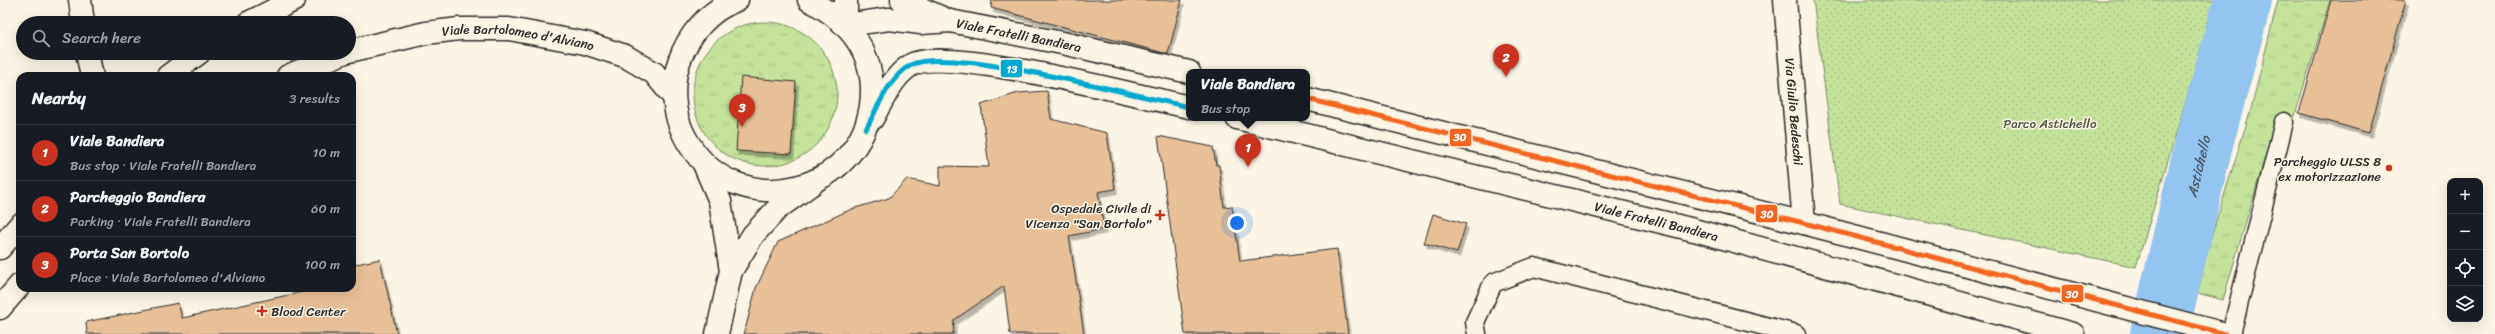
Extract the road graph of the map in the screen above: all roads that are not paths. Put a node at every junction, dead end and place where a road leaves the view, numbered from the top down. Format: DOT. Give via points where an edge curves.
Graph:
graph roads {
  1 [pos="80,0"];
  2 [pos="294,0"];
  3 [pos="737,0"];
  4 [pos="809,0"];
  5 [pos="846,0"];
  6 [pos="902,0"];
  7 [pos="1785,0"];
  8 [pos="82,16"];
  9 [pos="262,16"];
  10 [pos="950,21"];
  11 [pos="846,25"];
  12 [pos="356,49"];
  13 [pos="89,60"];
  14 [pos="190,60"];
  15 [pos="326,60"];
  16 [pos="1186,71"];
  17 [pos="91,72"];
  18 [pos="173,72"];
  19 [pos="297,72"];
  20 [pos="673,96"];
  21 [pos="1310,100"];
  22 [pos="1186,106"];
  23 [pos="1249,121"];
  24 [pos="2284,122"];
  25 [pos="866,129"];
  26 [pos="704,164"];
  27 [pos="813,183"];
  28 [pos="1804,223"];
  29 [pos="16,230"];
  30 [pos="0,248"];
  31 [pos="731,271"];
  32 [pos="16,290"];
  33 [pos="0,308"];
  34 [pos="716,334"];
  35 [pos="1476,334"];
  36 [pos="1796,334"];
  37 [pos="2073,334"];
  38 [pos="2225,334"];
  39 [pos="2231,334"];
  1 -- 8 [label="main road"];
  2 -- 9 [label="main road"];
  3 -- 20 [label="main road, Viale Bartolomeo d'Alviano" via="714,12 692,35 683,49 676,71"];
  4 -- 11 [label="main road, Viale Bartolomeo d'Alviano" via="830,10"];
  5 -- 11 [label="main road"];
  6 -- 10 [label="main road"];
  7 -- 28 [label="main road, Via Giulio Bedeschi"];
  10 -- 11 [label="main road, Viale Fratelli Bandiera" via="921,23 889,20"];
  10 -- 16 [label="main road, Viale Fratelli Bandiera"];
  11 -- 25 [label="main road, Viale Bartolomeo d'Alviano" via="864,51 871,77 872,105"];
  12 -- 20 [label="main road, Viale Bartolomeo d'Alviano" via="426,33 459,29 509,29 585,43 625,56 654,73"];
  13 -- 17 [label="main road"];
  14 -- 18 [label="main road"];
  15 -- 19 [label="main road"];
  20 -- 26 [label="main road, Viale Bartolomeo d'Alviano" via="678,123 691,148"];
  21 -- 28 [label="main road"];
  22 -- 25 [label="main road" via="984,64 931,59 912,64 899,75"];
  23 -- 37 [label="main road, Viale Fratelli Bandiera" via="1694,230"];
  24 -- 39 [label="lane"];
  25 -- 27 [label="main road, Viale Bartolomeo d'Alviano" via="852,152 835,170"];
  26 -- 27 [label="main road, Viale Bartolomeo d'Alviano" via="733,183 760,190 787,190"];
  26 -- 31 [label="main road" via="720,202"];
  27 -- 31 [label="main road" via="778,208 753,235"];
  28 -- 38 [label="main road"];
  29 -- 30 [label="main road"];
  31 -- 34 [label="main road"];
  32 -- 33 [label="main road"];
  35 -- 36 [label="lane" via="1475,322 1493,283 1534,267"];
}
